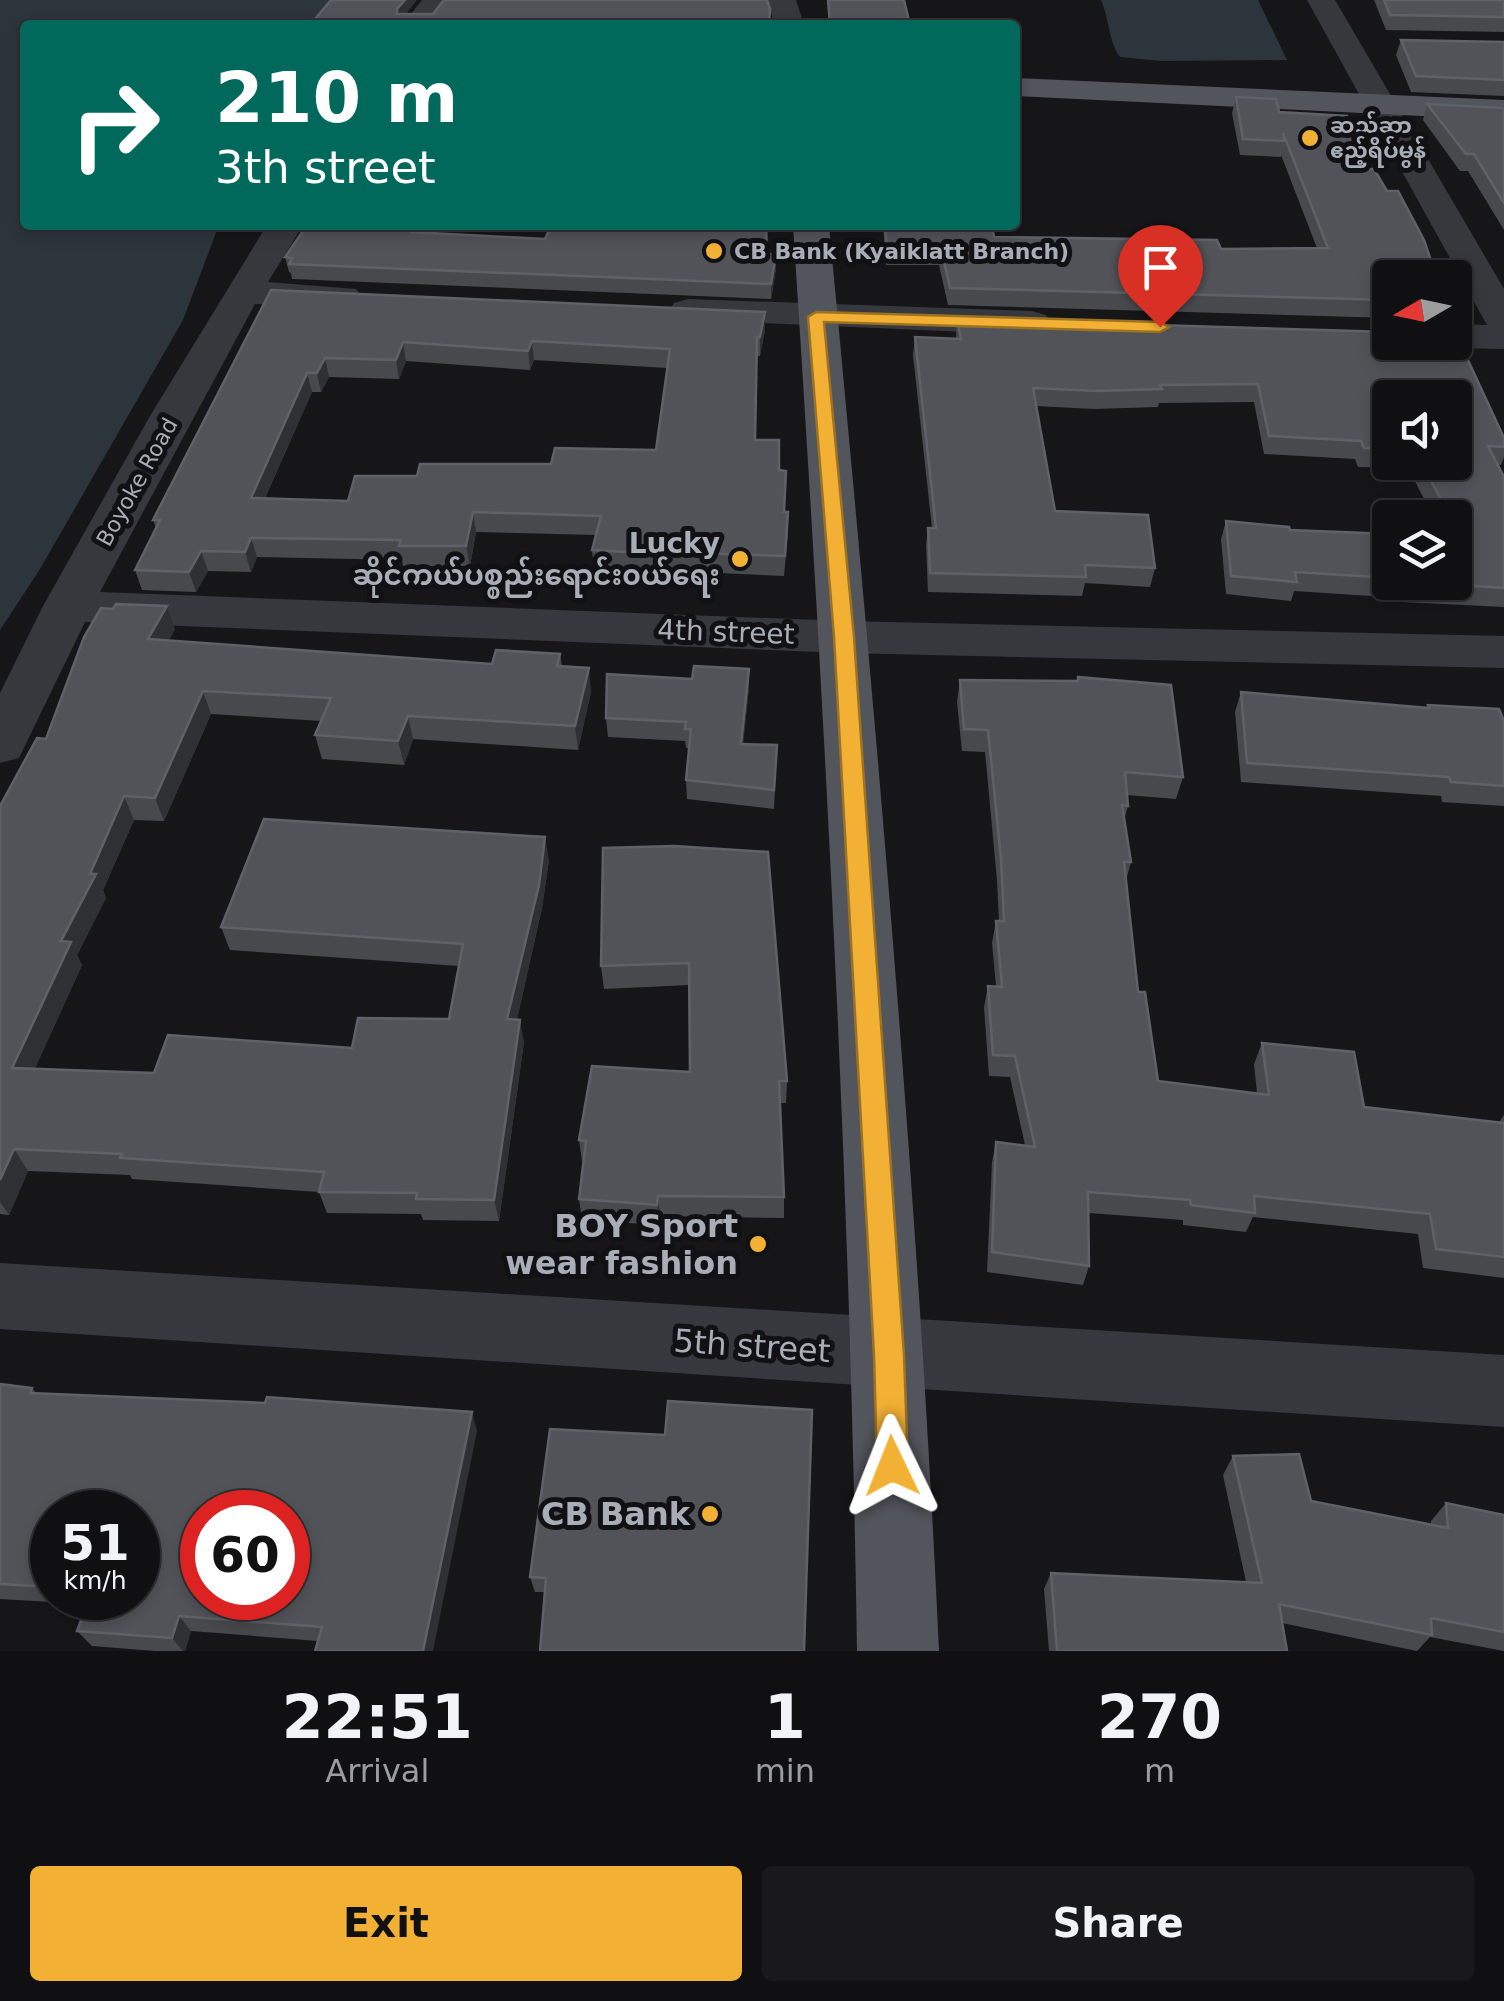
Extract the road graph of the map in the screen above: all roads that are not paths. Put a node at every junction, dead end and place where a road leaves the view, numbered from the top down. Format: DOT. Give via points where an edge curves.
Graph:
graph roads {
  1 [pos="437,0"];
  2 [pos="1321,0"];
  3 [pos="421,20"];
  4 [pos="1345,42"];
  5 [pos="1385,42"];
  6 [pos="1020,87"];
  7 [pos="1382,104"];
  8 [pos="1504,110"];
  9 [pos="282,230"];
  10 [pos="811,230"];
  11 [pos="242,292"];
  12 [pos="380,298"];
  13 [pos="658,310"];
  14 [pos="816,317"];
  15 [pos="1504,322"];
  16 [pos="1073,324"];
  17 [pos="1472,336"];
  18 [pos="1504,337"];
  19 [pos="68,606"];
  20 [pos="844,637"];
  21 [pos="1504,652"];
  22 [pos="0,745"];
  23 [pos="0,1296"];
  24 [pos="889,1355"];
  25 [pos="1504,1391"];
  26 [pos="898,1651"];
  1 -- 3 [label="street"];
  2 -- 4 [label="street"];
  4 -- 5 [label="street"];
  4 -- 7 [label="street"];
  6 -- 7 [label="main road"];
  7 -- 8 [label="main road"];
  7 -- 15 [label="street"];
  9 -- 11 [label="street, Boyoke Road"];
  10 -- 14 [label="main road"];
  11 -- 12 [label="street"];
  11 -- 19 [label="street, Boyoke Road"];
  13 -- 14 [label="street"];
  14 -- 16 [label="street"];
  14 -- 20 [label="main road"];
  17 -- 18 [label="street"];
  19 -- 20 [label="street, 4th street"];
  19 -- 22 [label="street, Boyoke Road"];
  20 -- 21 [label="street, 4th street"];
  20 -- 24 [label="main road"];
  23 -- 24 [label="street, 5th street"];
  24 -- 25 [label="street, 5th street"];
  24 -- 26 [label="main road"];
}
